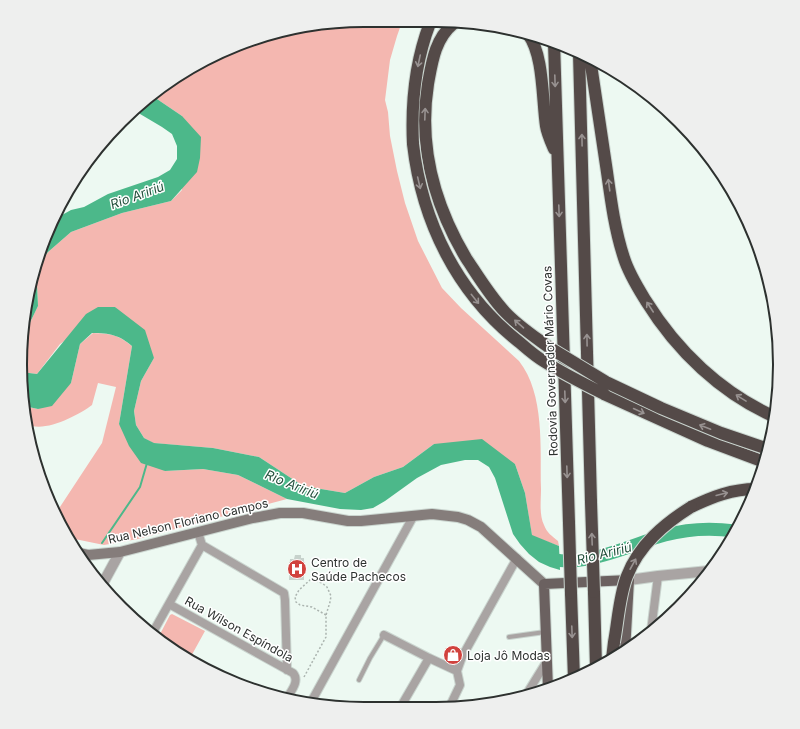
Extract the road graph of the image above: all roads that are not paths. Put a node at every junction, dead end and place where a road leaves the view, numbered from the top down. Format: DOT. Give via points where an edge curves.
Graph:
graph roads {
  1 [pos="429,27"];
  2 [pos="449,28"];
  3 [pos="533,42"];
  4 [pos="554,49"];
  5 [pos="579,59"];
  6 [pos="591,65"];
  7 [pos="558,159"];
  8 [pos="769,414"];
  9 [pos="762,447"];
  10 [pos="759,460"];
  11 [pos="749,489"];
  12 [pos="413,517"];
  13 [pos="198,532"];
  14 [pos="202,545"];
  15 [pos="120,552"];
  16 [pos="87,557"];
  17 [pos="517,558"];
  18 [pos="702,572"];
  19 [pos="658,576"];
  20 [pos="105,580"];
  21 [pos="629,580"];
  22 [pos="544,584"];
  23 [pos="169,604"];
  24 [pos="652,623"];
  25 [pos="155,629"];
  26 [pos="546,632"];
  27 [pos="384,635"];
  28 [pos="509,637"];
  29 [pos="625,643"];
  30 [pos="613,651"];
  31 [pos="429,658"];
  32 [pos="547,661"];
  33 [pos="596,661"];
  34 [pos="287,670"];
  35 [pos="457,671"];
  36 [pos="574,672"];
  37 [pos="359,680"];
  38 [pos="548,683"];
  39 [pos="530,688"];
  40 [pos="290,693"];
  41 [pos="313,698"];
  42 [pos="452,701"];
  43 [pos="403,702"];
  1 -- 10 [label="highway, one-way, bridge" via="416,77 413,110 413,144 417,173 435,232 458,276 473,296 511,336 544,362 604,394 708,441"];
  9 -- 2 [label="highway, one-way, bridge" via="680,417 606,382 550,348 505,312 474,271 458,244 438,200 427,153 427,89 438,43"];
  3 -- 7 [label="highway" via="538,57 546,127"];
  4 -- 7 [label="highway, Rodovia Governador Mário Covas, one-way"];
  33 -- 5 [label="highway, one-way, bridge"];
  8 -- 6 [label="highway, one-way" via="738,397 686,355 660,323 631,276 615,223"];
  7 -- 36 [label="highway, Rodovia Governador Mário Covas, one-way, bridge"];
  30 -- 11 [label="highway, one-way, bridge" via="626,577 632,563 652,537 670,520 690,507 713,496"];
  12 -- 13 [label="main road, Rua Nelson Floriano Campos" via="348,521 281,513"];
  12 -- 17 [label="main road, Rua Nelson Floriano Campos" via="432,514 468,520 481,527"];
  12 -- 41 [label="street"];
  13 -- 14 [label="street"];
  13 -- 15 [label="main road, Rua Nelson Floriano Campos"];
  14 -- 23 [label="street"];
  14 -- 34 [label="street" via="284,593"];
  15 -- 16 [label="main road, Rua Nelson Floriano Campos"];
  15 -- 20 [label="street"];
  17 -- 22 [label="main road, Rua Nelson Floriano Campos"];
  17 -- 35 [label="street"];
  18 -- 19 [label="street"];
  19 -- 21 [label="street"];
  19 -- 24 [label="street"];
  21 -- 22 [label="main road"];
  21 -- 29 [label="main road"];
  22 -- 26 [label="main road"];
  23 -- 25 [label="street"];
  23 -- 34 [label="street, Rua Wilson Espíndola"];
  26 -- 28 [label="lane"];
  26 -- 32 [label="main road"];
  27 -- 31 [label="street"];
  27 -- 37 [label="lane"];
  31 -- 35 [label="street"];
  31 -- 43 [label="street"];
  32 -- 38 [label="main road"];
  32 -- 39 [label="street"];
  34 -- 40 [label="street, Rua Wilson Espíndola" via="299,677"];
  35 -- 42 [label="street" via="460,685"];
}
